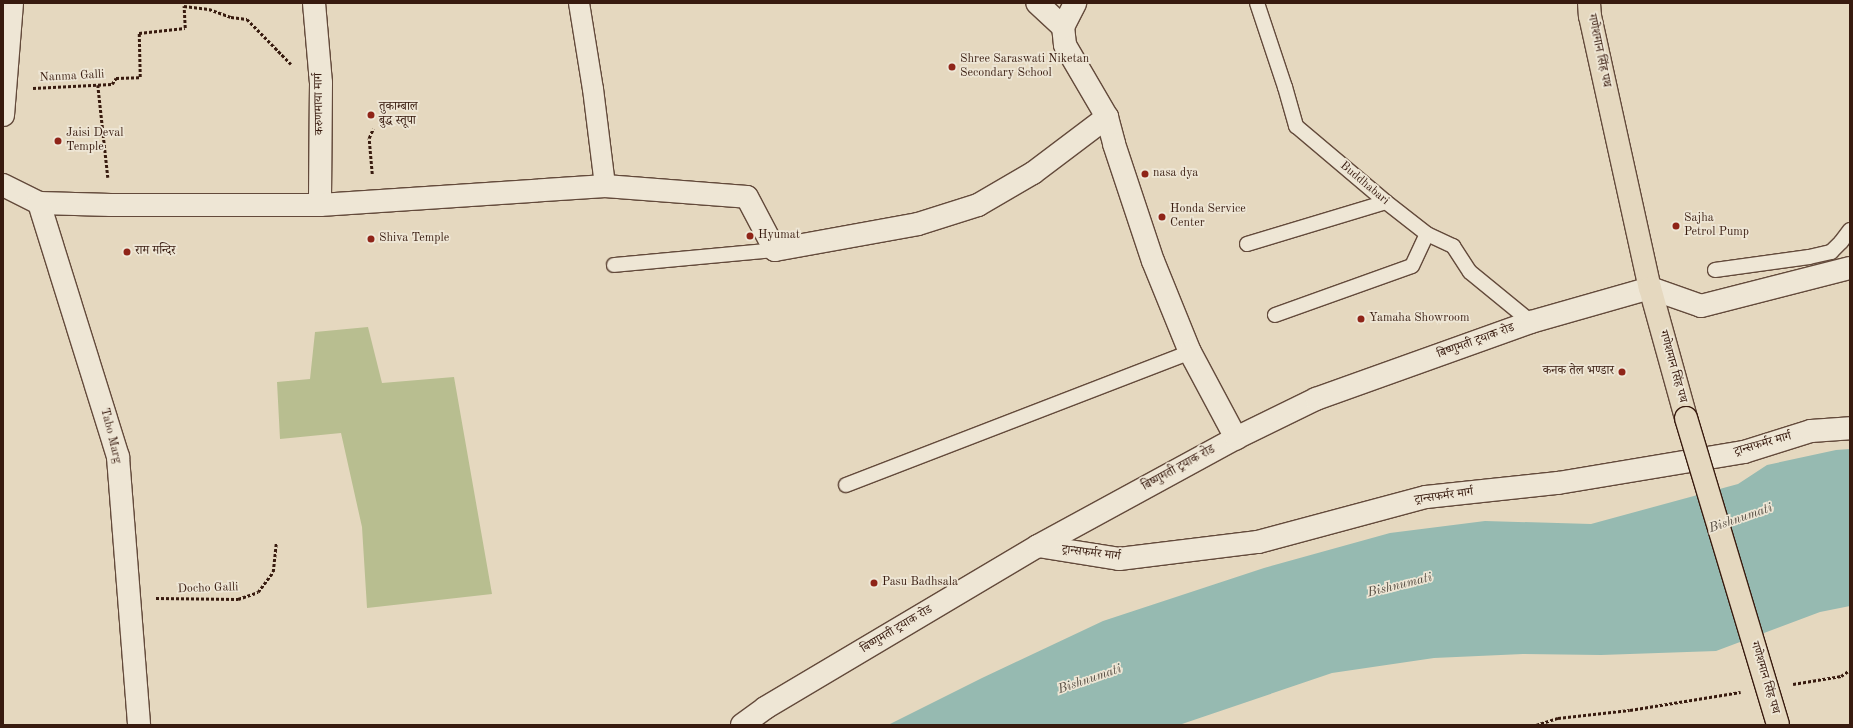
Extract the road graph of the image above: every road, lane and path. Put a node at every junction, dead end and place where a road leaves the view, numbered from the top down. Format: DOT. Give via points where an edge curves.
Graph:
graph roads {
  1 [pos="12,3"];
  2 [pos="314,3"];
  3 [pos="579,3"];
  4 [pos="1038,3"];
  5 [pos="1075,3"];
  6 [pos="1256,3"];
  7 [pos="1589,3"];
  8 [pos="1063,27"];
  9 [pos="292,65"];
  10 [pos="98,84"];
  11 [pos="5,90"];
  12 [pos="3,115"];
  13 [pos="1107,117"];
  14 [pos="373,130"];
  15 [pos="3,185"];
  16 [pos="605,186"];
  17 [pos="374,200"];
  18 [pos="1386,202"];
  19 [pos="39,203"];
  20 [pos="111,205"];
  21 [pos="320,205"];
  22 [pos="1850,230"];
  23 [pos="1427,234"];
  24 [pos="1247,244"];
  25 [pos="775,250"];
  26 [pos="614,265"];
  27 [pos="1716,270"];
  28 [pos="1842,270"];
  29 [pos="1650,288"];
  30 [pos="1275,314"];
  31 [pos="1531,322"];
  32 [pos="1190,352"];
  33 [pos="1850,428"];
  34 [pos="1236,438"];
  35 [pos="846,485"];
  36 [pos="276,543"];
  37 [pos="1038,546"];
  38 [pos="128,597"];
  39 [pos="1850,670"];
  40 [pos="1786,685"];
  41 [pos="1747,691"];
  42 [pos="139,725"];
  43 [pos="742,725"];
  44 [pos="1536,725"];
  45 [pos="1778,725"];
  1 -- 11 [label="street"];
  2 -- 21 [label="street, करुणमाया मार्ग" via="321,83"];
  3 -- 16 [label="street"];
  4 -- 8 [label="street"];
  5 -- 8 [label="street"];
  6 -- 18 [label="lane, Buddhabari" via="1296,126"];
  7 -- 29 [label="highway, गणेशमान सिंह पथ"];
  8 -- 13 [label="street" via="1065,45"];
  9 -- 10 [label="path, Nanma Galli" via="247,19 231,17 209,9 184,6 185,28 139,33 140,77 116,78 112,84"];
  10 -- 11 [label="path, Nanma Galli"];
  10 -- 20 [label="path"];
  11 -- 12 [label="street"];
  13 -- 25 [label="street" via="1033,173 978,205 918,224"];
  13 -- 32 [label="street" via="1153,260"];
  14 -- 17 [label="path" via="369,138"];
  15 -- 19 [label="street"];
  16 -- 17 [label="street"];
  16 -- 25 [label="street" via="747,197"];
  17 -- 21 [label="street"];
  18 -- 23 [label="lane, Buddhabari"];
  18 -- 24 [label="lane"];
  19 -- 20 [label="street"];
  19 -- 38 [label="street, Tabo Marg" via="118,457"];
  20 -- 21 [label="street"];
  22 -- 27 [label="lane" via="1831,252"];
  23 -- 30 [label="lane" via="1412,266"];
  23 -- 31 [label="lane, Buddhabari" via="1452,246 1470,272"];
  25 -- 26 [label="lane"];
  28 -- 29 [label="street" via="1701,306"];
  29 -- 31 [label="street, बिष्णुमती ट्रयाक रोड"];
  29 -- 45 [label="highway, गणेशमान सिंह पथ, bridge"];
  31 -- 34 [label="street, बिष्णुमती ट्रयाक रोड" via="1316,399"];
  32 -- 34 [label="street"];
  32 -- 35 [label="lane"];
  33 -- 37 [label="street, ट्रान्सफर्मर मार्ग" via="1811,431 1744,452 1558,483 1426,497 1258,542 1119,559"];
  34 -- 37 [label="street, बिष्णुमती ट्रयाक रोड"];
  36 -- 38 [label="path, Docho Galli" via="273,572 258,592 238,599"];
  37 -- 43 [label="street, बिष्णुमती ट्रयाक रोड" via="765,708"];
  38 -- 42 [label="street, Tabo Marg"];
  39 -- 40 [label="path" via="1841,676"];
  41 -- 44 [label="path" via="1630,710 1558,718"];
}
